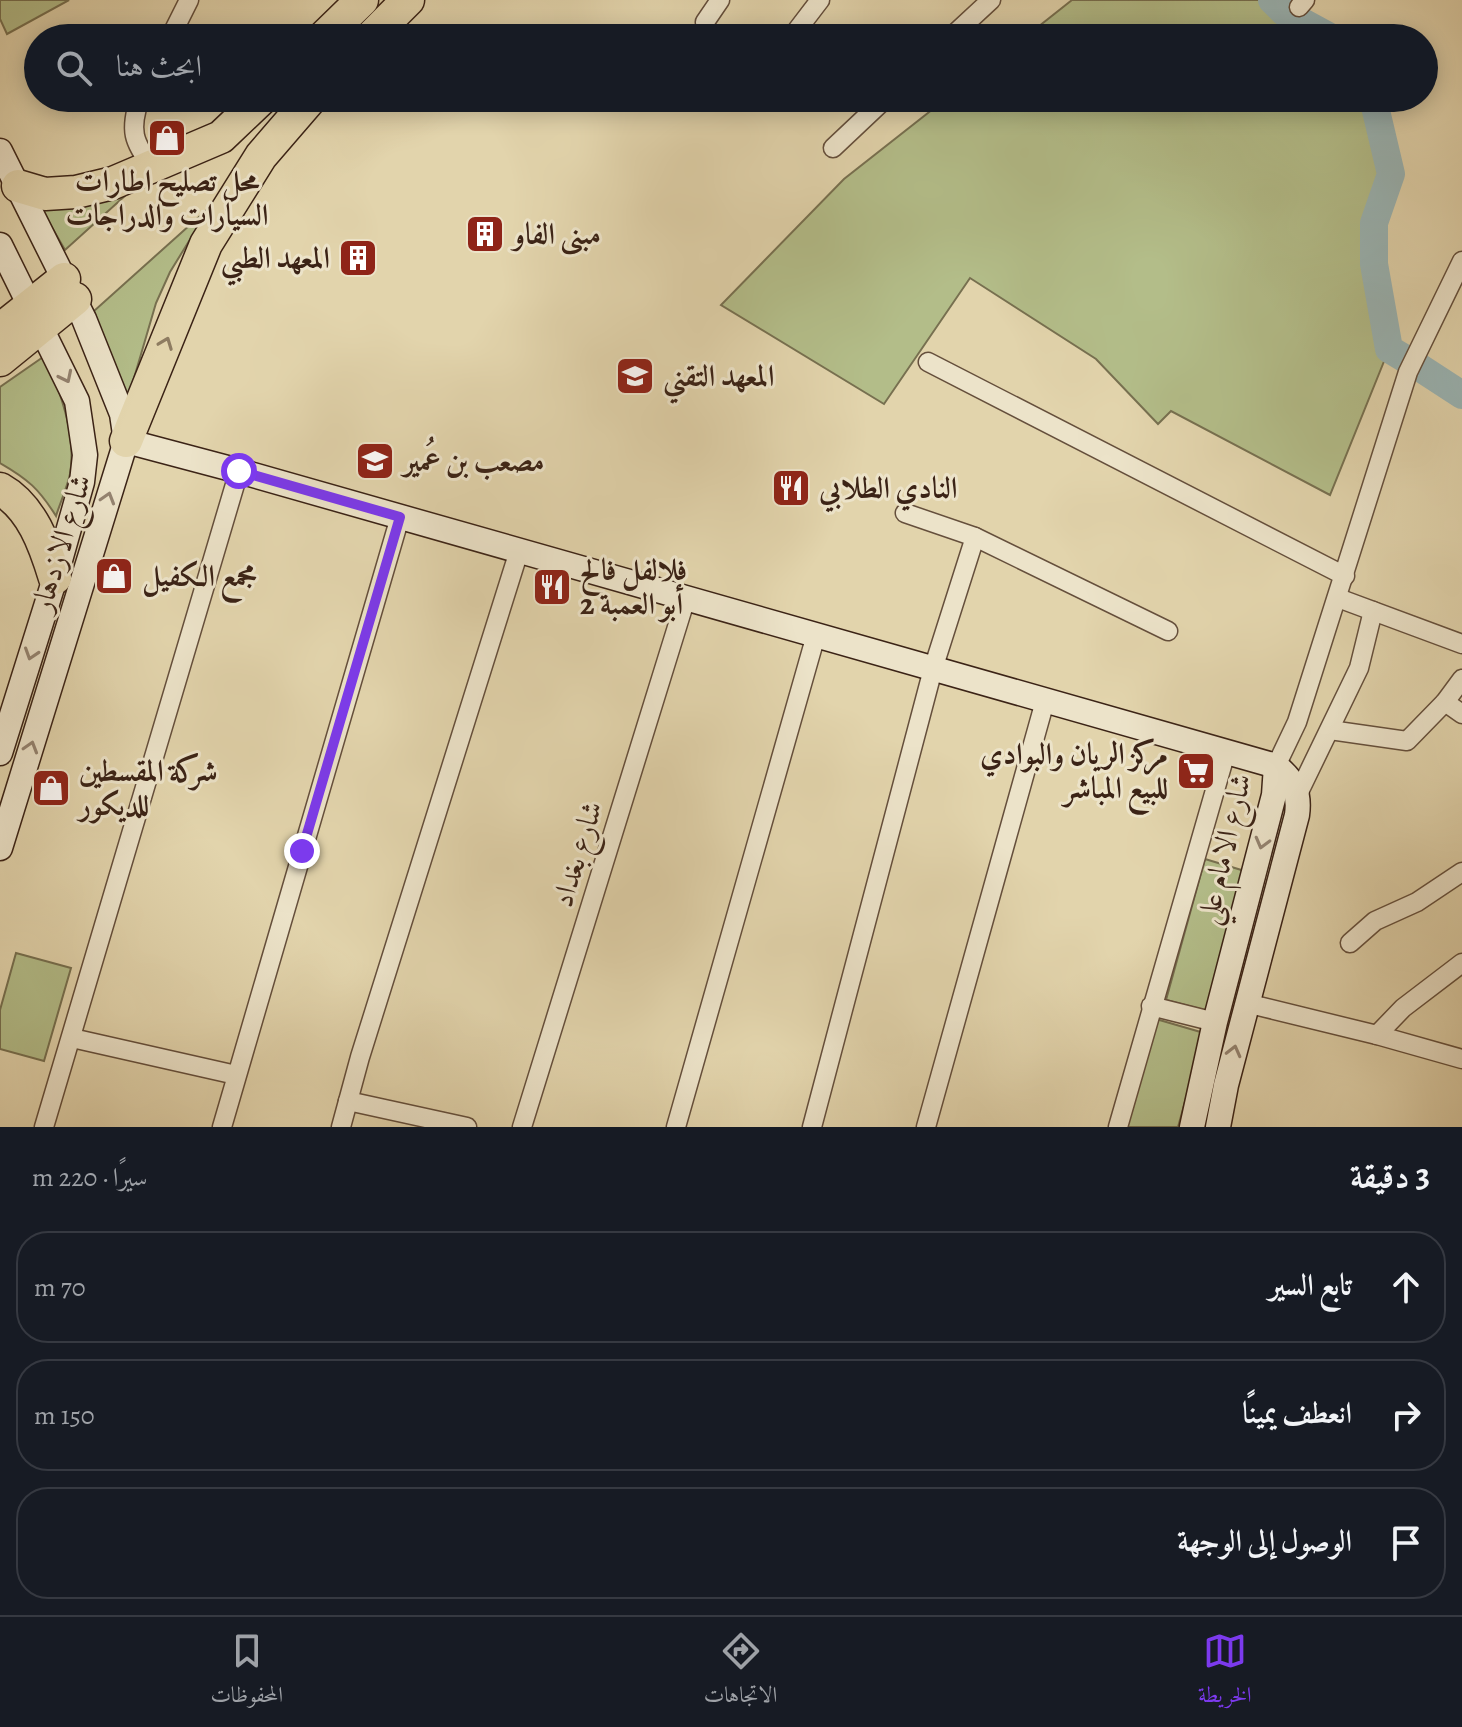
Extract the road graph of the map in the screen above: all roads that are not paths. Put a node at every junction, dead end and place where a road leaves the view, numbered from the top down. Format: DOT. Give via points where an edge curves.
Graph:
graph roads {
  1 [pos="189,0"];
  2 [pos="362,0"];
  3 [pos="408,0"];
  4 [pos="720,0"];
  5 [pos="820,0"];
  6 [pos="991,0"];
  7 [pos="705,22"];
  8 [pos="177,24"];
  9 [pos="337,24"];
  10 [pos="384,24"];
  11 [pos="802,24"];
  12 [pos="965,24"];
  13 [pos="136,112"];
  14 [pos="247,112"];
  15 [pos="299,112"];
  16 [pos="871,112"];
  17 [pos="833,148"];
  18 [pos="0,151"];
  19 [pos="153,168"];
  20 [pos="18,186"];
  21 [pos="0,245"];
  22 [pos="1462,261"];
  23 [pos="69,289"];
  24 [pos="36,318"];
  25 [pos="0,330"];
  26 [pos="0,360"];
  27 [pos="928,362"];
  28 [pos="126,441"];
  29 [pos="239,471"];
  30 [pos="0,489"];
  31 [pos="905,513"];
  32 [pos="400,517"];
  33 [pos="975,537"];
  34 [pos="519,551"];
  35 [pos="1345,576"];
  36 [pos="55,578"];
  37 [pos="686,598"];
  38 [pos="1338,598"];
  39 [pos="1373,611"];
  40 [pos="1168,631"];
  41 [pos="816,635"];
  42 [pos="1462,644"];
  43 [pos="933,669"];
  44 [pos="1462,679"];
  45 [pos="1045,701"];
  46 [pos="1445,702"];
  47 [pos="1462,714"];
  48 [pos="1330,730"];
  49 [pos="1226,752"];
  50 [pos="0,753"];
  51 [pos="1276,766"];
  52 [pos="1298,794"];
  53 [pos="0,848"];
  54 [pos="1462,872"];
  55 [pos="1350,943"];
  56 [pos="1462,963"];
  57 [pos="1246,1003"];
  58 [pos="1151,1006"];
  59 [pos="1215,1022"];
  60 [pos="1377,1035"];
  61 [pos="72,1038"];
  62 [pos="1462,1059"];
  63 [pos="236,1075"];
  64 [pos="348,1101"];
  65 [pos="1197,1126"];
  66 [pos="44,1127"];
  67 [pos="222,1127"];
  68 [pos="341,1127"];
  69 [pos="467,1127"];
  70 [pos="522,1127"];
  71 [pos="676,1127"];
  72 [pos="812,1127"];
  73 [pos="926,1127"];
  74 [pos="1118,1127"];
  75 [pos="1218,1127"];
  1 -- 8 [label="street"];
  2 -- 9 [label="highway"];
  3 -- 10 [label="highway"];
  4 -- 7 [label="street"];
  5 -- 11 [label="street"];
  6 -- 12 [label="street"];
  13 -- 19 [label="street" via="134,139"];
  14 -- 19 [label="highway" via="221,137"];
  28 -- 15 [label="highway, one-way" via="206,244 261,156"];
  16 -- 17 [label="street"];
  18 -- 20 [label="street"];
  19 -- 20 [label="highway" via="76,192 45,194"];
  20 -- 23 [label="street"];
  21 -- 24 [label="street"];
  22 -- 35 [label="street" via="1408,372"];
  23 -- 24 [label="highway"];
  23 -- 28 [label="street" via="122,414"];
  24 -- 25 [label="highway"];
  24 -- 26 [label="highway"];
  24 -- 36 [label="street, one-way" via="77,401 85,455"];
  27 -- 35 [label="street"];
  28 -- 29 [label="street"];
  53 -- 28 [label="street, شارع الازدهار, one-way"];
  29 -- 32 [label="street"];
  29 -- 61 [label="street"];
  30 -- 36 [label="highway" via="35,527"];
  31 -- 33 [label="street"];
  32 -- 34 [label="street"];
  32 -- 63 [label="street"];
  33 -- 40 [label="street"];
  33 -- 43 [label="street"];
  34 -- 37 [label="street"];
  34 -- 64 [label="street"];
  35 -- 38 [label="street"];
  36 -- 50 [label="street, one-way"];
  37 -- 41 [label="street"];
  37 -- 70 [label="street, شارع بغداد"];
  38 -- 39 [label="street"];
  38 -- 51 [label="street" via="1297,722"];
  39 -- 42 [label="street"];
  39 -- 48 [label="street" via="1359,668"];
  41 -- 43 [label="street"];
  41 -- 71 [label="street"];
  43 -- 45 [label="street"];
  43 -- 72 [label="street"];
  44 -- 46 [label="street"];
  45 -- 49 [label="street"];
  45 -- 73 [label="street"];
  46 -- 47 [label="street"];
  46 -- 48 [label="street" via="1407,741"];
  48 -- 52 [label="street"];
  49 -- 51 [label="street"];
  49 -- 58 [label="street"];
  51 -- 52 [label="street, شارع الامام علي"];
  51 -- 59 [label="street, شارع الامام علي, one-way" via="1274,795"];
  52 -- 57 [label="street, شارع الامام علي"];
  54 -- 55 [label="street" via="1417,902 1375,921"];
  56 -- 60 [label="street"];
  57 -- 60 [label="street"];
  75 -- 57 [label="street, شارع الامام علي, one-way"];
  58 -- 59 [label="street"];
  58 -- 74 [label="street"];
  59 -- 65 [label="street, شارع الامام علي"];
  60 -- 62 [label="street"];
  61 -- 63 [label="street"];
  61 -- 66 [label="street"];
  63 -- 67 [label="street"];
  64 -- 68 [label="street"];
  64 -- 69 [label="street"];
}
